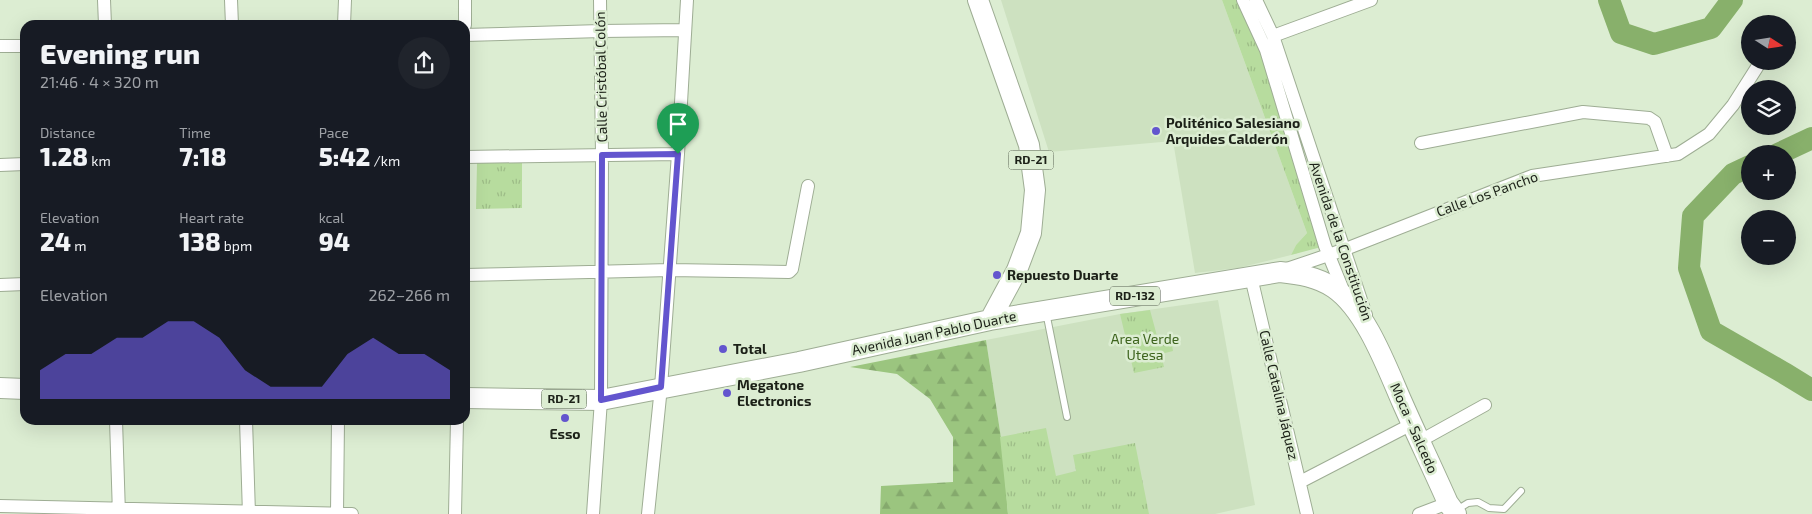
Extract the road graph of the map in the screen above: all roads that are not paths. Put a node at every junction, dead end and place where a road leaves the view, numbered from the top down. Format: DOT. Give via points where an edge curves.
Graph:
graph roads {
  1 [pos="104,0"];
  2 [pos="231,0"];
  3 [pos="345,0"];
  4 [pos="465,0"];
  5 [pos="600,0"];
  6 [pos="687,0"];
  7 [pos="978,0"];
  8 [pos="1243,0"];
  9 [pos="1256,0"];
  10 [pos="1371,0"];
  11 [pos="105,20"];
  12 [pos="232,20"];
  13 [pos="344,20"];
  14 [pos="465,20"];
  15 [pos="684,30"];
  16 [pos="601,31"];
  17 [pos="470,36"];
  18 [pos="1273,36"];
  19 [pos="0,46"];
  20 [pos="20,46"];
  21 [pos="1755,70"];
  22 [pos="1421,143"];
  23 [pos="678,154"];
  24 [pos="602,155"];
  25 [pos="1667,156"];
  26 [pos="470,158"];
  27 [pos="20,164"];
  28 [pos="0,165"];
  29 [pos="808,186"];
  30 [pos="1343,250"];
  31 [pos="1328,255"];
  32 [pos="670,270"];
  33 [pos="600,272"];
  34 [pos="1280,272"];
  35 [pos="470,274"];
  36 [pos="1251,277"];
  37 [pos="20,284"];
  38 [pos="0,285"];
  39 [pos="1347,300"];
  40 [pos="1046,311"];
  41 [pos="990,320"];
  42 [pos="1375,341"];
  43 [pos="661,387"];
  44 [pos="0,388"];
  45 [pos="20,389"];
  46 [pos="470,398"];
  47 [pos="601,400"];
  48 [pos="1485,405"];
  49 [pos="1067,416"];
  50 [pos="116,425"];
  51 [pos="246,425"];
  52 [pos="338,425"];
  53 [pos="457,425"];
  54 [pos="1416,433"];
  55 [pos="1300,482"];
  56 [pos="1521,491"];
  57 [pos="0,506"];
  58 [pos="1453,509"];
  59 [pos="119,511"];
  60 [pos="249,513"];
  61 [pos="337,514"];
  62 [pos="352,514"];
  63 [pos="455,514"];
  64 [pos="594,514"];
  65 [pos="648,514"];
  66 [pos="1307,514"];
  67 [pos="1419,514"];
  1 -- 11 [label="street"];
  2 -- 12 [label="street"];
  3 -- 13 [label="street"];
  4 -- 14 [label="street"];
  5 -- 16 [label="street, Calle Cristóbal Colón"];
  6 -- 15 [label="street"];
  7 -- 41 [label="main road, RD-21" via="1029,145 1034,190 1031,233 1017,270"];
  8 -- 31 [label="street, Avenida de la Constitución" via="1266,50"];
  9 -- 18 [label="street, Avenida de la Constitución"];
  10 -- 18 [label="street"];
  15 -- 16 [label="street"];
  15 -- 23 [label="street"];
  16 -- 17 [label="street"];
  16 -- 24 [label="street, Calle Cristóbal Colón"];
  18 -- 30 [label="street, Avenida de la Constitución"];
  19 -- 20 [label="street"];
  21 -- 25 [label="street, Calle Los Pancho" via="1709,134 1678,154"];
  22 -- 25 [label="street" via="1583,112 1649,118 1655,122"];
  23 -- 24 [label="street"];
  23 -- 32 [label="street"];
  24 -- 26 [label="street"];
  24 -- 33 [label="street, Calle Cristóbal Colón"];
  25 -- 30 [label="street, Calle Los Pancho" via="1532,176"];
  27 -- 28 [label="street"];
  29 -- 32 [label="street" via="790,271"];
  30 -- 31 [label="street, Calle Los Pancho"];
  30 -- 42 [label="street, Avenida de la Constitución"];
  31 -- 34 [label="street, Calle Los Pancho"];
  31 -- 39 [label="street, Avenida de la Constitución"];
  32 -- 33 [label="street"];
  32 -- 43 [label="street"];
  33 -- 35 [label="street"];
  33 -- 47 [label="street, Calle Cristóbal Colón"];
  34 -- 36 [label="main road, Avenida Juan Pablo Duarte / RD-132"];
  34 -- 39 [label="main road, Avenida Juan Pablo Duarte / RD-132" via="1322,282"];
  36 -- 40 [label="main road, Avenida Juan Pablo Duarte / RD-132"];
  36 -- 55 [label="street, Calle Catalina Jáquez"];
  37 -- 38 [label="street"];
  39 -- 42 [label="main road, Avenida Juan Pablo Duarte / RD-132"];
  40 -- 41 [label="main road, Avenida Juan Pablo Duarte / RD-132"];
  40 -- 49 [label="lane"];
  41 -- 43 [label="main road, Avenida Juan Pablo Duarte / RD-21" via="799,362"];
  42 -- 54 [label="main road, Moca - Salcedo / RD-132"];
  43 -- 47 [label="main road, Avenida Juan Pablo Duarte / RD-21"];
  43 -- 65 [label="street"];
  44 -- 45 [label="main road"];
  46 -- 47 [label="main road, Avenida Juan Pablo Duarte / RD-21"];
  47 -- 64 [label="street, Calle Cristóbal Colón"];
  48 -- 54 [label="street"];
  50 -- 59 [label="street"];
  51 -- 60 [label="street"];
  52 -- 61 [label="street"];
  53 -- 63 [label="street"];
  54 -- 55 [label="street"];
  54 -- 58 [label="main road, Moca - Salcedo / RD-132"];
  55 -- 66 [label="street, Calle Catalina Jáquez"];
  56 -- 58 [label="lane" via="1504,509 1468,502"];
  57 -- 59 [label="street"];
  58 -- 67 [label="street"];
  59 -- 60 [label="street"];
  60 -- 61 [label="street"];
  61 -- 62 [label="street"];
}
